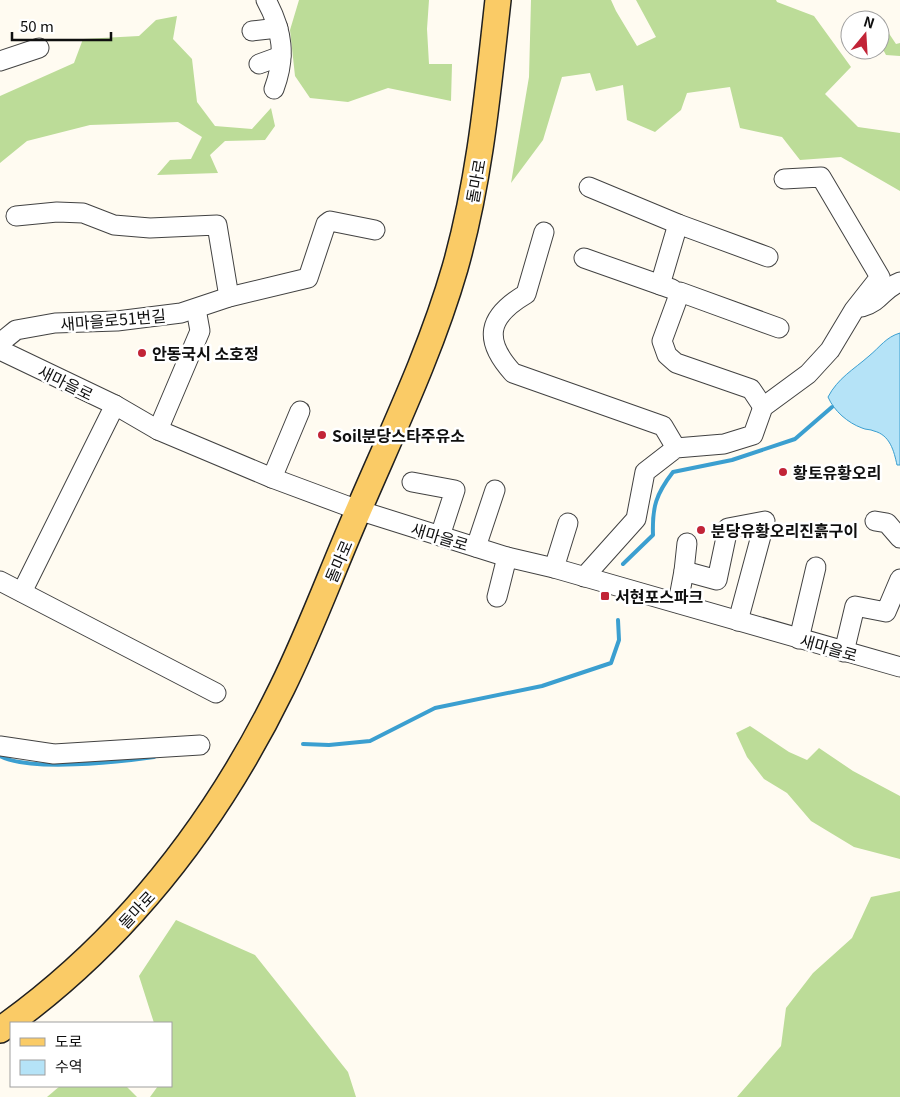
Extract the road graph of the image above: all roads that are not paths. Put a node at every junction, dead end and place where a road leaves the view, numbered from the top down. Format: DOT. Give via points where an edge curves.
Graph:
graph roads {
  1 [pos="266,0"];
  2 [pos="498,0"];
  3 [pos="278,28"];
  4 [pos="252,31"];
  5 [pos="39,48"];
  6 [pos="281,56"];
  7 [pos="0,62"];
  8 [pos="259,64"];
  9 [pos="274,90"];
  10 [pos="784,179"];
  11 [pos="589,187"];
  12 [pos="16,216"];
  13 [pos="678,224"];
  14 [pos="375,230"];
  15 [pos="544,232"];
  16 [pos="768,256"];
  17 [pos="584,258"];
  18 [pos="900,282"];
  19 [pos="660,284"];
  20 [pos="680,292"];
  21 [pos="229,297"];
  22 [pos="196,309"];
  23 [pos="854,310"];
  24 [pos="778,328"];
  25 [pos="0,343"];
  26 [pos="0,350"];
  27 [pos="115,406"];
  28 [pos="763,407"];
  29 [pos="300,411"];
  30 [pos="158,430"];
  31 [pos="676,448"];
  32 [pos="272,478"];
  33 [pos="412,482"];
  34 [pos="495,490"];
  35 [pos="358,510"];
  36 [pos="874,521"];
  37 [pos="568,523"];
  38 [pos="440,536"];
  39 [pos="900,538"];
  40 [pos="687,543"];
  41 [pos="476,547"];
  42 [pos="507,556"];
  43 [pos="816,567"];
  44 [pos="554,568"];
  45 [pos="684,571"];
  46 [pos="584,577"];
  47 [pos="900,579"];
  48 [pos="0,581"];
  49 [pos="22,592"];
  50 [pos="497,597"];
  51 [pos="678,603"];
  52 [pos="738,621"];
  53 [pos="799,639"];
  54 [pos="844,652"];
  55 [pos="900,667"];
  56 [pos="216,693"];
  57 [pos="200,745"];
  58 [pos="0,746"];
  59 [pos="10,1022"];
  60 [pos="10,1022"];
  61 [pos="0,1030"];
  1 -- 3 [label="street"];
  2 -- 35 [label="main road, 돌마로" via="473,196 455,269 411,392"];
  3 -- 4 [label="street"];
  3 -- 6 [label="street"];
  5 -- 7 [label="street"];
  6 -- 8 [label="street"];
  6 -- 9 [label="street" via="282,68"];
  10 -- 23 [label="street" via="821,177 880,277"];
  11 -- 13 [label="street"];
  12 -- 21 [label="street" via="83,213 114,225 150,228 217,226"];
  13 -- 16 [label="street"];
  13 -- 19 [label="street"];
  14 -- 21 [label="street, 새마을로51번길" via="330,220 308,278"];
  15 -- 31 [label="street" via="526,294 511,303 494,323 494,345 500,359 513,373 662,426"];
  17 -- 19 [label="street"];
  18 -- 23 [label="street" via="890,286 875,303"];
  19 -- 20 [label="street"];
  20 -- 24 [label="street"];
  20 -- 28 [label="street" via="662,340 667,355 676,363 751,389"];
  21 -- 22 [label="street, 새마을로51번길"];
  22 -- 25 [label="street, 새마을로51번길" via="117,321 55,324 16,330"];
  22 -- 30 [label="street" via="200,331"];
  23 -- 28 [label="street" via="830,350 808,374"];
  26 -- 27 [label="street, 새마을로"];
  27 -- 30 [label="street, 새마을로"];
  27 -- 49 [label="street"];
  28 -- 31 [label="street" via="753,435 724,444"];
  29 -- 32 [label="street"];
  30 -- 32 [label="street, 새마을로"];
  31 -- 46 [label="street" via="645,472 636,519"];
  32 -- 35 [label="street, 새마을로"];
  33 -- 38 [label="street" via="455,490"];
  34 -- 41 [label="street"];
  35 -- 38 [label="street, 새마을로"];
  35 -- 60 [label="main road, 돌마로" via="284,685 221,799 158,885 119,927 45,995"];
  36 -- 39 [label="street" via="887,523"];
  37 -- 44 [label="street"];
  38 -- 41 [label="street, 새마을로"];
  40 -- 45 [label="street"];
  41 -- 42 [label="street, 새마을로"];
  42 -- 44 [label="street, 새마을로"];
  42 -- 50 [label="street"];
  43 -- 53 [label="street"];
  44 -- 46 [label="street, 새마을로"];
  45 -- 51 [label="street"];
  45 -- 52 [label="street" via="717,580 728,528 765,521"];
  46 -- 51 [label="street, 새마을로"];
  47 -- 54 [label="street" via="886,612 855,606"];
  48 -- 49 [label="street"];
  49 -- 56 [label="street"];
  51 -- 52 [label="street, 새마을로"];
  52 -- 53 [label="street, 새마을로"];
  53 -- 54 [label="street, 새마을로"];
  54 -- 55 [label="street, 새마을로"];
  57 -- 58 [label="street" via="54,754"];
  59 -- 61 [label="main road, 돌마로"];
}
